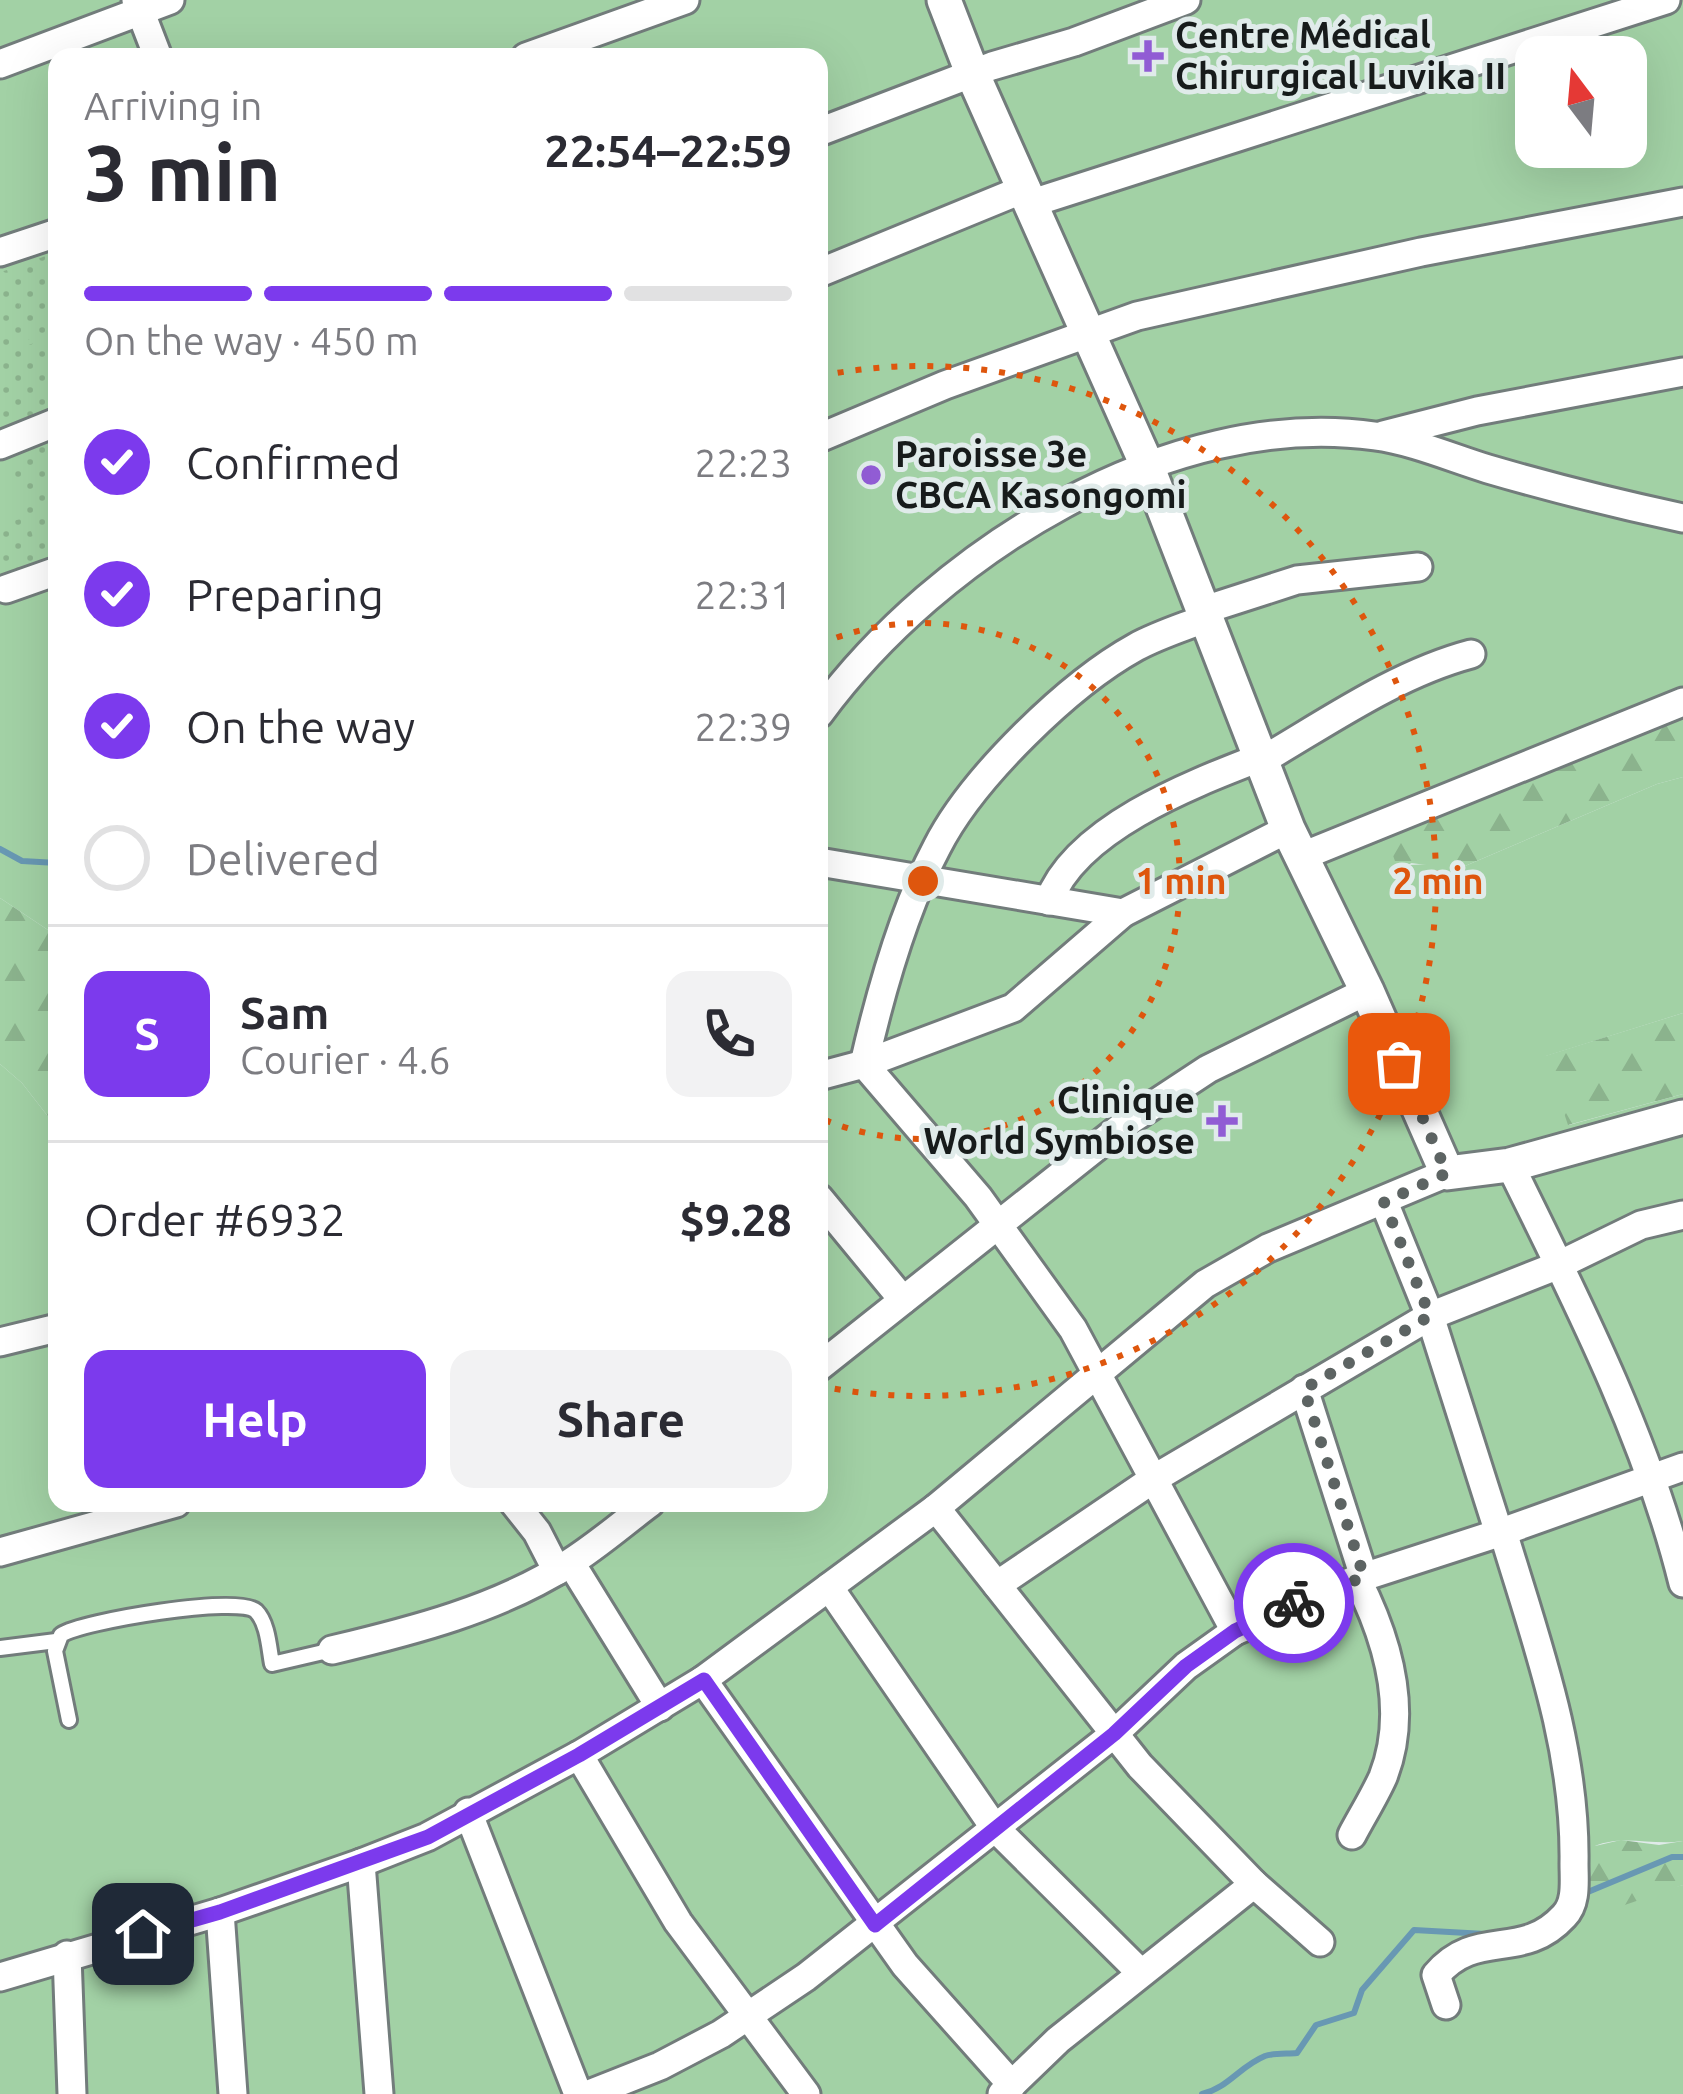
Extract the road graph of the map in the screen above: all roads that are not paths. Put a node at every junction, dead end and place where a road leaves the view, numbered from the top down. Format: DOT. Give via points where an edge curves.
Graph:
graph roads {
  1 [pos="170,0"];
  2 [pos="685,0"];
  3 [pos="944,0"];
  4 [pos="1186,0"];
  5 [pos="1666,0"];
  6 [pos="138,6"];
  7 [pos="154,48"];
  8 [pos="551,48"];
  9 [pos="0,64"];
  10 [pos="973,75"];
  11 [pos="828,129"];
  12 [pos="1029,196"];
  13 [pos="1683,202"];
  14 [pos="48,235"];
  15 [pos="0,252"];
  16 [pos="828,270"];
  17 [pos="1088,333"];
  18 [pos="1683,372"];
  19 [pos="48,426"];
  20 [pos="828,434"];
  21 [pos="1378,436"];
  22 [pos="0,445"];
  23 [pos="1146,463"];
  24 [pos="1683,518"];
  25 [pos="1418,567"];
  26 [pos="48,574"];
  27 [pos="6,589"];
  28 [pos="1203,615"];
  29 [pos="1472,654"];
  30 [pos="1683,702"];
  31 [pos="828,703"];
  32 [pos="1260,760"];
  33 [pos="1294,843"];
  34 [pos="828,863"];
  35 [pos="922,879"];
  36 [pos="1049,901"];
  37 [pos="1123,913"];
  38 [pos="1367,992"];
  39 [pos="864,1064"];
  40 [pos="828,1074"];
  41 [pos="1683,1118"];
  42 [pos="1510,1165"];
  43 [pos="1447,1173"];
  44 [pos="1384,1202"];
  45 [pos="828,1209"];
  46 [pos="1683,1215"];
  47 [pos="998,1222"];
  48 [pos="1559,1264"];
  49 [pos="903,1300"];
  50 [pos="1430,1316"];
  51 [pos="48,1330"];
  52 [pos="0,1342"];
  53 [pos="828,1360"];
  54 [pos="1100,1375"];
  55 [pos="1304,1389"];
  56 [pos="1683,1466"];
  57 [pos="1155,1478"];
  58 [pos="1652,1479"];
  59 [pos="936,1508"];
  60 [pos="144,1512"];
  61 [pos="521,1512"];
  62 [pos="638,1512"];
  63 [pos="1501,1533"];
  64 [pos="0,1552"];
  65 [pos="564,1567"];
  66 [pos="1360,1578"];
  67 [pos="1683,1583"];
  68 [pos="997,1585"];
  69 [pos="829,1587"];
  70 [pos="1235,1631"];
  71 [pos="56,1641"];
  72 [pos="0,1648"];
  73 [pos="332,1650"];
  74 [pos="704,1680"];
  75 [pos="660,1707"];
  76 [pos="69,1720"];
  77 [pos="1114,1734"];
  78 [pos="579,1755"];
  79 [pos="468,1812"];
  80 [pos="994,1827"];
  81 [pos="1352,1835"];
  82 [pos="361,1863"];
  83 [pos="1254,1884"];
  84 [pos="220,1912"];
  85 [pos="875,1925"];
  86 [pos="1320,1942"];
  87 [pos="67,1955"];
  88 [pos="1140,1972"];
  89 [pos="0,1977"];
  90 [pos="1446,2005"];
  91 [pos="749,2017"];
  92 [pos="622,2088"];
  93 [pos="1007,2089"];
  94 [pos="71,2094"];
  95 [pos="233,2094"];
  96 [pos="379,2094"];
  97 [pos="578,2094"];
  98 [pos="589,2094"];
  99 [pos="806,2094"];
  1 -- 6 [label="street"];
  2 -- 8 [label="street"];
  3 -- 10 [label="street"];
  4 -- 10 [label="street"];
  5 -- 12 [label="street"];
  6 -- 7 [label="street"];
  6 -- 9 [label="street"];
  10 -- 11 [label="street"];
  10 -- 12 [label="street"];
  12 -- 16 [label="street"];
  12 -- 17 [label="street"];
  13 -- 17 [label="street" via="1421,252"];
  14 -- 15 [label="street"];
  17 -- 20 [label="street"];
  17 -- 23 [label="street"];
  18 -- 21 [label="street"];
  19 -- 22 [label="street"];
  21 -- 23 [label="street" via="1278,435"];
  21 -- 24 [label="street" via="1588,499"];
  23 -- 28 [label="street"];
  23 -- 31 [label="street" via="991,549 864,658"];
  25 -- 28 [label="street" via="1297,580"];
  26 -- 27 [label="street"];
  28 -- 32 [label="street"];
  28 -- 35 [label="street" via="1133,649 1058,706 973,794"];
  29 -- 32 [label="street" via="1362,701"];
  30 -- 33 [label="street"];
  32 -- 33 [label="street"];
  32 -- 36 [label="street" via="1118,826 1070,866"];
  33 -- 37 [label="street"];
  33 -- 38 [label="street"];
  34 -- 35 [label="street"];
  35 -- 36 [label="street"];
  35 -- 39 [label="street"];
  36 -- 37 [label="street"];
  37 -- 39 [label="street" via="1013,1008"];
  38 -- 43 [label="street"];
  38 -- 47 [label="street" via="1208,1069"];
  39 -- 40 [label="street"];
  39 -- 47 [label="street"];
  41 -- 42 [label="street"];
  42 -- 43 [label="street"];
  42 -- 48 [label="street"];
  43 -- 44 [label="street"];
  44 -- 50 [label="street"];
  44 -- 54 [label="street" via="1268,1248 1205,1284"];
  45 -- 49 [label="street"];
  46 -- 48 [label="street" via="1641,1225"];
  47 -- 49 [label="street"];
  47 -- 54 [label="street"];
  48 -- 50 [label="street"];
  48 -- 58 [label="street"];
  49 -- 53 [label="street"];
  50 -- 55 [label="street"];
  50 -- 63 [label="street"];
  51 -- 52 [label="street"];
  54 -- 57 [label="street"];
  54 -- 59 [label="street"];
  55 -- 57 [label="street"];
  55 -- 66 [label="street"];
  56 -- 58 [label="street"];
  57 -- 68 [label="street"];
  57 -- 70 [label="street"];
  58 -- 63 [label="street"];
  58 -- 67 [label="street"];
  59 -- 68 [label="street"];
  59 -- 69 [label="street"];
  60 -- 64 [label="street"];
  61 -- 65 [label="street"];
  62 -- 65 [label="street"];
  63 -- 66 [label="street"];
  63 -- 90 [label="street" via="1559,1721 1574,1898 1546,1933 1517,1945 1484,1944 1446,1963 1436,1975"];
  65 -- 73 [label="street" via="453,1618"];
  65 -- 75 [label="street"];
  66 -- 70 [label="street"];
  66 -- 81 [label="street" via="1394,1692 1383,1776"];
  68 -- 77 [label="street"];
  69 -- 74 [label="street"];
  69 -- 80 [label="street"];
  70 -- 77 [label="street"];
  71 -- 72 [label="lane"];
  71 -- 73 [label="lane" via="86,1623 237,1605 259,1613 272,1664"];
  71 -- 76 [label="lane"];
  74 -- 75 [label="street"];
  74 -- 85 [label="street"];
  75 -- 78 [label="street"];
  77 -- 80 [label="street"];
  77 -- 83 [label="street"];
  78 -- 79 [label="street"];
  78 -- 91 [label="street" via="678,1922"];
  79 -- 82 [label="street"];
  79 -- 97 [label="street"];
  80 -- 85 [label="street"];
  80 -- 88 [label="street"];
  82 -- 84 [label="street"];
  82 -- 96 [label="street"];
  83 -- 86 [label="street"];
  83 -- 88 [label="street"];
  84 -- 87 [label="street"];
  84 -- 95 [label="street"];
  85 -- 91 [label="street"];
  85 -- 93 [label="street"];
  87 -- 89 [label="street"];
  87 -- 94 [label="street"];
  88 -- 93 [label="street"];
  91 -- 92 [label="street"];
  91 -- 99 [label="street"];
  92 -- 98 [label="street"];
}
